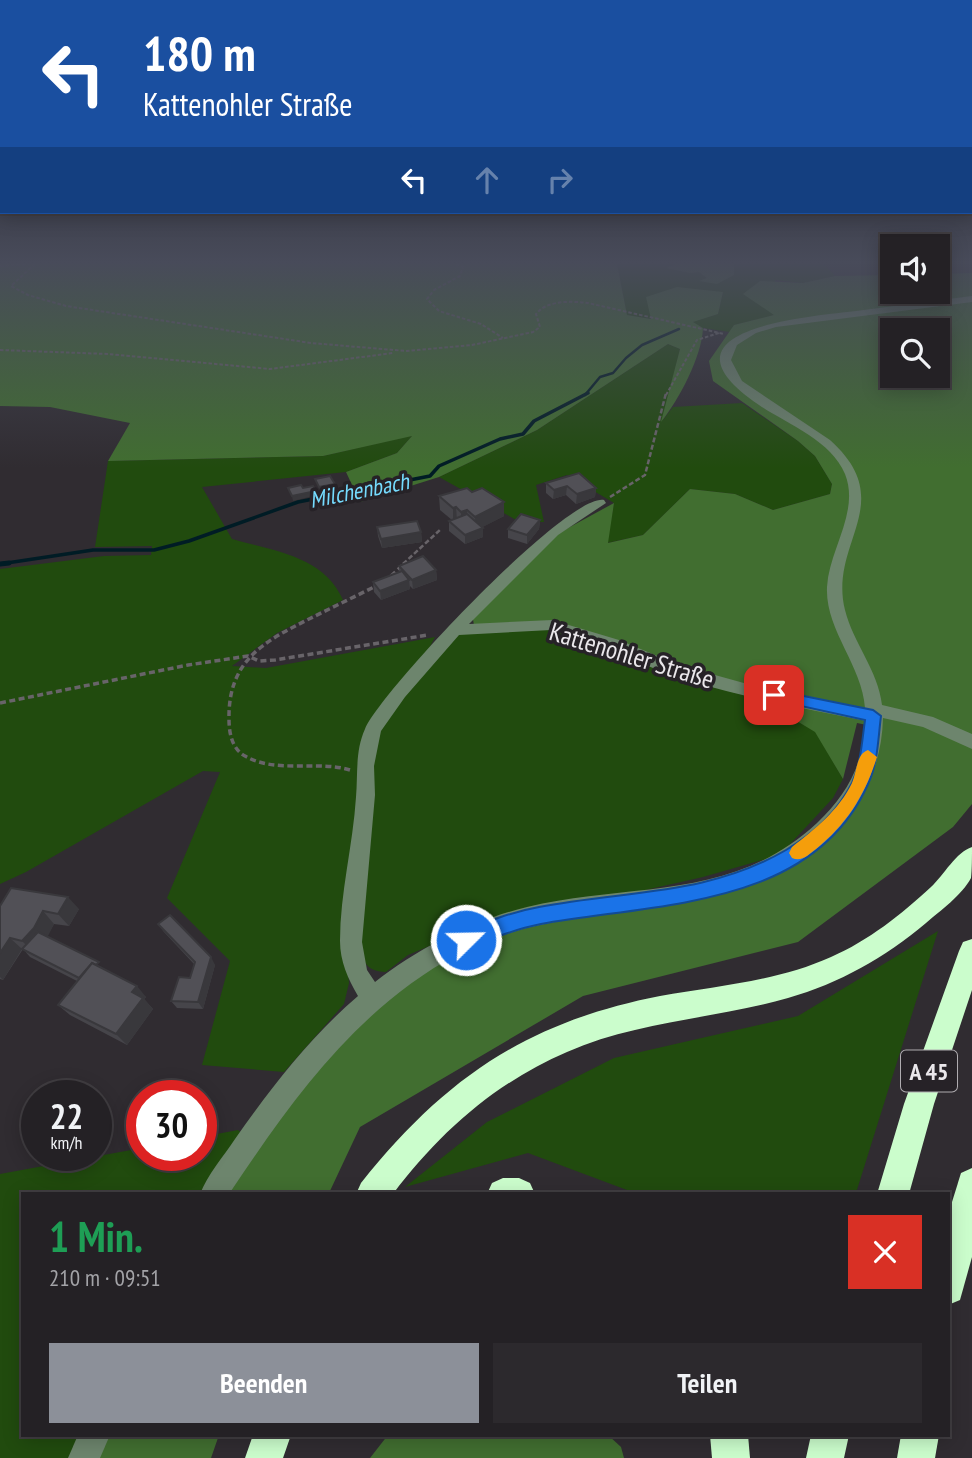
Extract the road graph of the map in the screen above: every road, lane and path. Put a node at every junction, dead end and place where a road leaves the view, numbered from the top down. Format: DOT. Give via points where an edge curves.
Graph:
graph roads {
  1 [pos="238,332"];
  2 [pos="494,332"];
  3 [pos="533,332"];
  4 [pos="714,332"];
  5 [pos="751,332"];
  6 [pos="505,339"];
  7 [pos="0,350"];
  8 [pos="406,351"];
  9 [pos="599,503"];
  10 [pos="441,529"];
  11 [pos="455,630"];
  12 [pos="248,656"];
  13 [pos="0,703"];
  14 [pos="874,713"];
  15 [pos="972,742"];
  16 [pos="365,775"];
  17 [pos="972,857"];
  18 [pos="972,951"];
  19 [pos="372,998"];
  20 [pos="972,1184"];
  21 [pos="214,1192"];
  22 [pos="374,1192"];
  23 [pos="894,1192"];
  24 [pos="950,1280"];
  25 [pos="93,1437"];
  26 [pos="271,1437"];
  27 [pos="729,1437"];
  28 [pos="830,1437"];
  29 [pos="920,1437"];
  30 [pos="84,1458"];
  31 [pos="264,1458"];
  32 [pos="732,1458"];
  33 [pos="825,1458"];
  34 [pos="916,1458"];
  1 -- 8 [label="path"];
  2 -- 6 [label="path"];
  3 -- 6 [label="path"];
  4 -- 9 [label="path" via="719,333 697,340 668,387 645,474"];
  5 -- 14 [label="street" via="729,348 725,356 729,373 743,388 828,445 853,478 858,501 837,565 834,599 871,689"];
  6 -- 8 [label="path"];
  7 -- 8 [label="path" via="108,354 270,369"];
  9 -- 11 [label="street" via="553,532"];
  10 -- 12 [label="path" via="384,582 278,634"];
  11 -- 12 [label="path" via="275,660"];
  11 -- 14 [label="street, Kattenohler Straße" via="552,625 751,691"];
  11 -- 16 [label="street" via="382,715 368,746"];
  12 -- 13 [label="path"];
  12 -- 16 [label="path" via="236,678 229,712 237,750 261,761 337,765"];
  14 -- 15 [label="street, Kattenohler Straße" via="927,722"];
  14 -- 19 [label="street" via="867,762 848,805 828,829 782,863 751,878 687,896 578,908 507,923 428,960"];
  16 -- 19 [label="street" via="351,942 357,973"];
  17 -- 22 [label="highway" via="918,914 878,947 837,968 752,995 632,1016 532,1052 493,1074 447,1110 405,1151"];
  18 -- 23 [label="highway, A 45"];
  19 -- 21 [label="street" via="301,1074"];
  20 -- 24 [label="highway"];
  25 -- 30 [label="street"];
  26 -- 31 [label="highway"];
  27 -- 32 [label="highway"];
  28 -- 33 [label="highway"];
  29 -- 34 [label="highway"];
}
